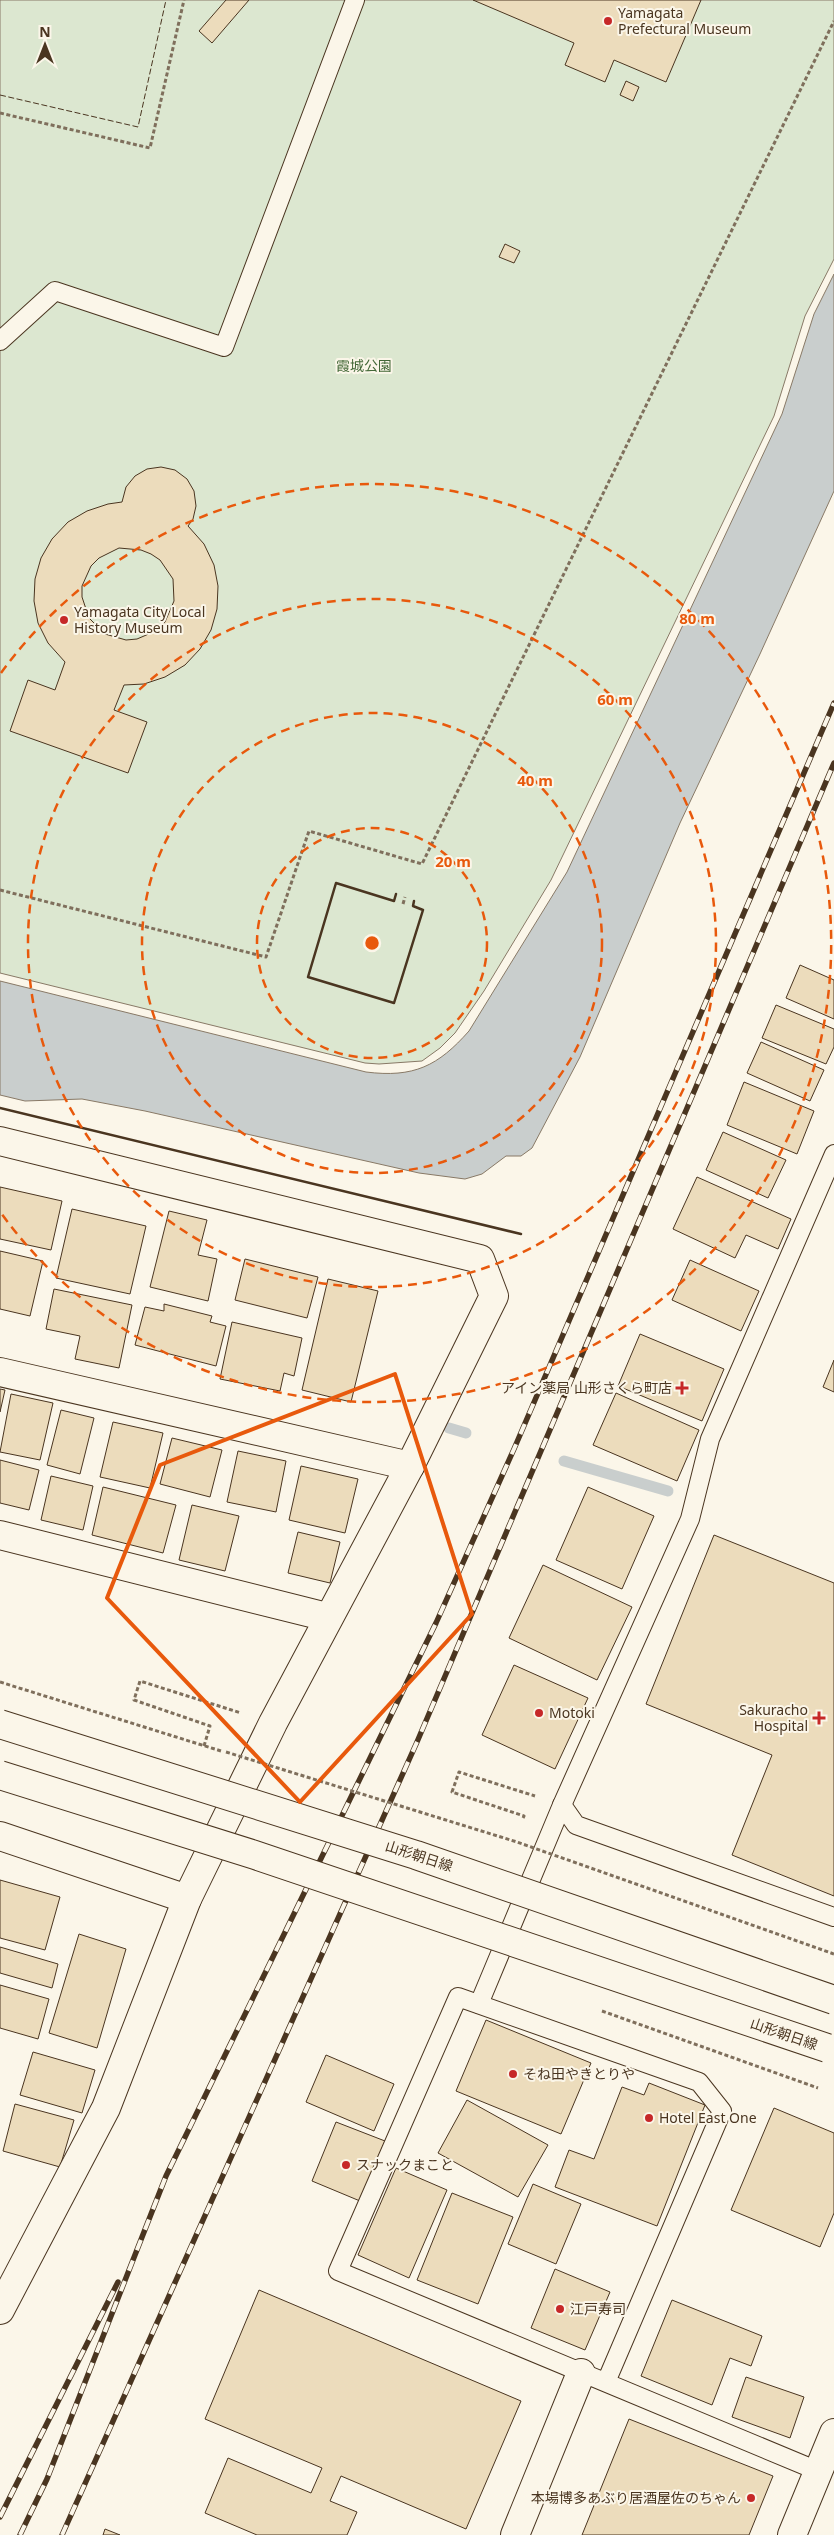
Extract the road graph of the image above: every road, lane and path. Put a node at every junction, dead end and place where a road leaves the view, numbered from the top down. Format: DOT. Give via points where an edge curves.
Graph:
graph roads {
  1 [pos="184,0"];
  2 [pos="355,0"];
  3 [pos="834,21"];
  4 [pos="0,113"];
  5 [pos="0,341"];
  6 [pos="0,890"];
  7 [pos="405,898"];
  8 [pos="403,904"];
  9 [pos="0,1141"];
  10 [pos="834,1154"];
  11 [pos="0,1372"];
  12 [pos="410,1466"];
  13 [pos="0,1534"];
  14 [pos="327,1617"];
  15 [pos="0,1682"];
  16 [pos="272,1723"];
  17 [pos="0,1724"];
  18 [pos="204,1746"];
  19 [pos="0,1776"];
  20 [pos="562,1805"];
  21 [pos="521,1824"];
  22 [pos="519,1833"];
  23 [pos="0,1836"];
  24 [pos="517,1842"];
  25 [pos="187,1898"];
  26 [pos="834,1917"];
  27 [pos="834,1954"];
  28 [pos="834,2000"];
  29 [pos="479,2004"];
  30 [pos="827,2048"];
  31 [pos="0,2310"];
  32 [pos="580,2373"];
  33 [pos="606,2382"];
  34 [pos="834,2433"];
  35 [pos="818,2471"];
  36 [pos="515,2535"];
  37 [pos="792,2535"];
  1 -- 4 [label="path" via="150,148"];
  2 -- 5 [label="lane" via="224,347 56,292"];
  3 -- 6 [label="path" via="422,864 309,830 266,957"];
  7 -- 8 [label="path"];
  9 -- 12 [label="street" via="480,1259 494,1296"];
  10 -- 20 [label="lane" via="710,1439 690,1519"];
  11 -- 12 [label="street"];
  12 -- 14 [label="street"];
  13 -- 14 [label="street"];
  14 -- 16 [label="street"];
  15 -- 18 [label="path"];
  16 -- 18 [label="path" via="140,1681 134,1700 210,1726"];
  16 -- 25 [label="street"];
  17 -- 28 [label="street, 山形朝日線, bridge" via="416,1855"];
  18 -- 24 [label="path, bridge"];
  19 -- 30 [label="street, 山形朝日線, bridge" via="255,1855"];
  20 -- 21 [label="path" via="459,1772 452,1792 524,1816"];
  20 -- 26 [label="lane" via="576,1825"];
  20 -- 29 [label="lane"];
  22 -- 24 [label="path"];
  23 -- 25 [label="street"];
  24 -- 27 [label="path, bridge"];
  25 -- 31 [label="street" via="106,2108"];
  29 -- 32 [label="lane" via="458,1997 338,2271"];
  29 -- 33 [label="lane" via="699,2082 722,2111"];
  32 -- 33 [label="lane"];
  32 -- 36 [label="street"];
  33 -- 35 [label="lane"];
  34 -- 35 [label="street"];
  35 -- 37 [label="street"];
}
